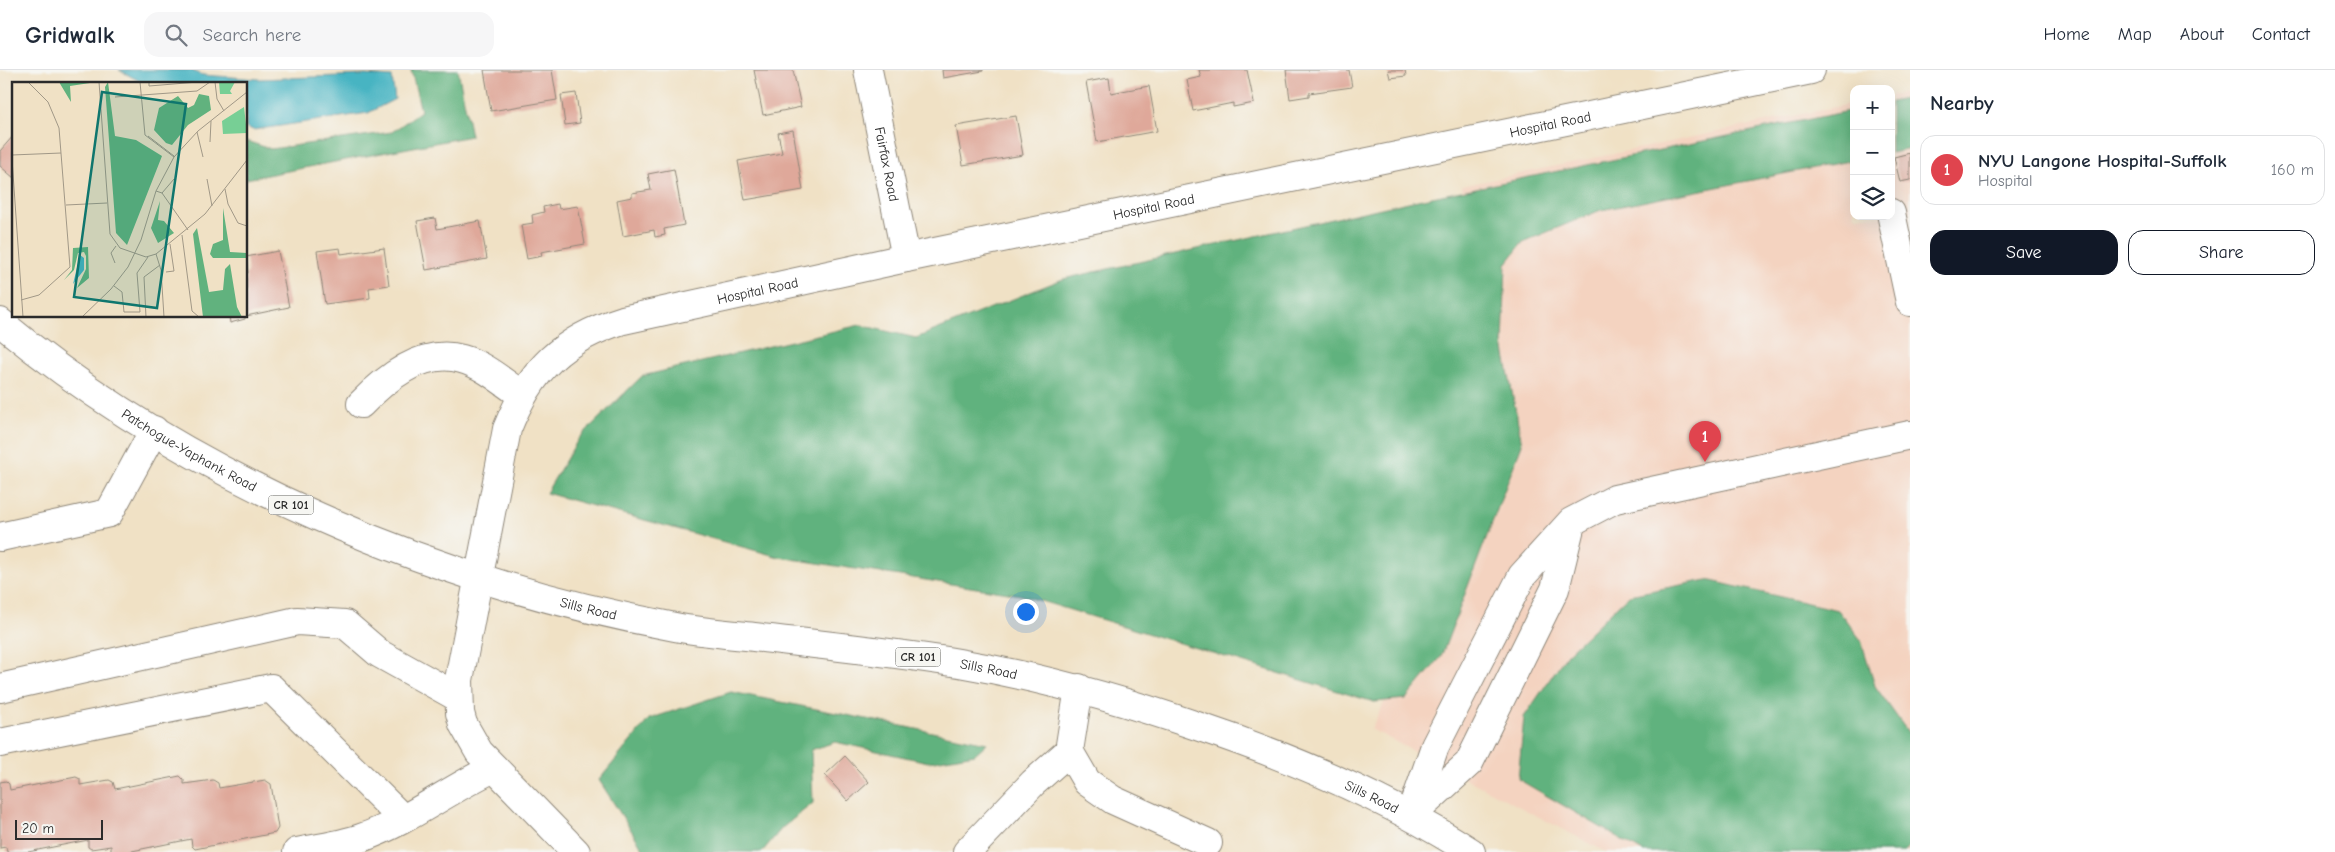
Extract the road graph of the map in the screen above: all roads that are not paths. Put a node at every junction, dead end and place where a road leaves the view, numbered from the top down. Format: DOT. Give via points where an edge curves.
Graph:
graph roads {
  1 [pos="868,70"];
  2 [pos="1811,70"];
  3 [pos="1892,220"];
  4 [pos="906,258"];
  5 [pos="1910,302"];
  6 [pos="0,322"];
  7 [pos="522,395"];
  8 [pos="361,404"];
  9 [pos="154,430"];
  10 [pos="1910,435"];
  11 [pos="1571,522"];
  12 [pos="0,537"];
  13 [pos="480,577"];
  14 [pos="0,688"];
  15 [pos="1079,688"];
  16 [pos="459,698"];
  17 [pos="0,743"];
  18 [pos="1069,751"];
  19 [pos="494,768"];
  20 [pos="1411,815"];
  21 [pos="402,818"];
  22 [pos="1208,843"];
  23 [pos="297,852"];
  24 [pos="576,852"];
  25 [pos="967,852"];
  26 [pos="1471,852"];
  1 -- 4 [label="street, Fairfax Road"];
  2 -- 4 [label="street, Hospital Road"];
  3 -- 5 [label="street"];
  4 -- 7 [label="street, Hospital Road" via="598,328 579,337 554,357"];
  6 -- 9 [label="street, Patchogue-Yaphank Road / CR 101" via="115,406"];
  7 -- 8 [label="street" via="463,359 448,357 415,364 396,374"];
  7 -- 13 [label="street, Hospital Road" via="507,429"];
  9 -- 12 [label="street" via="108,513"];
  9 -- 13 [label="street, Patchogue-Yaphank Road / CR 101" via="288,503 344,529 423,560"];
  10 -- 11 [label="street" via="1615,499"];
  11 -- 20 [label="street" via="1522,576 1435,746"];
  11 -- 20 [label="street" via="1555,590 1469,763"];
  13 -- 15 [label="street, Sills Road / CR 101" via="606,613 678,628 947,662"];
  13 -- 16 [label="street, Hospital Road" via="459,680"];
  14 -- 16 [label="street" via="297,621 345,624 380,654"];
  15 -- 18 [label="street"];
  15 -- 20 [label="street, Sills Road / CR 101" via="1301,764"];
  16 -- 19 [label="street, Hospital Road" via="463,724 479,752"];
  17 -- 21 [label="street" via="271,688"];
  18 -- 22 [label="street" via="1087,782 1113,800"];
  18 -- 25 [label="street" via="1033,783"];
  19 -- 21 [label="street"];
  19 -- 24 [label="street, Hospital Road"];
  20 -- 26 [label="street, Sills Road / CR 101"];
  21 -- 23 [label="street" via="361,838"];
}
